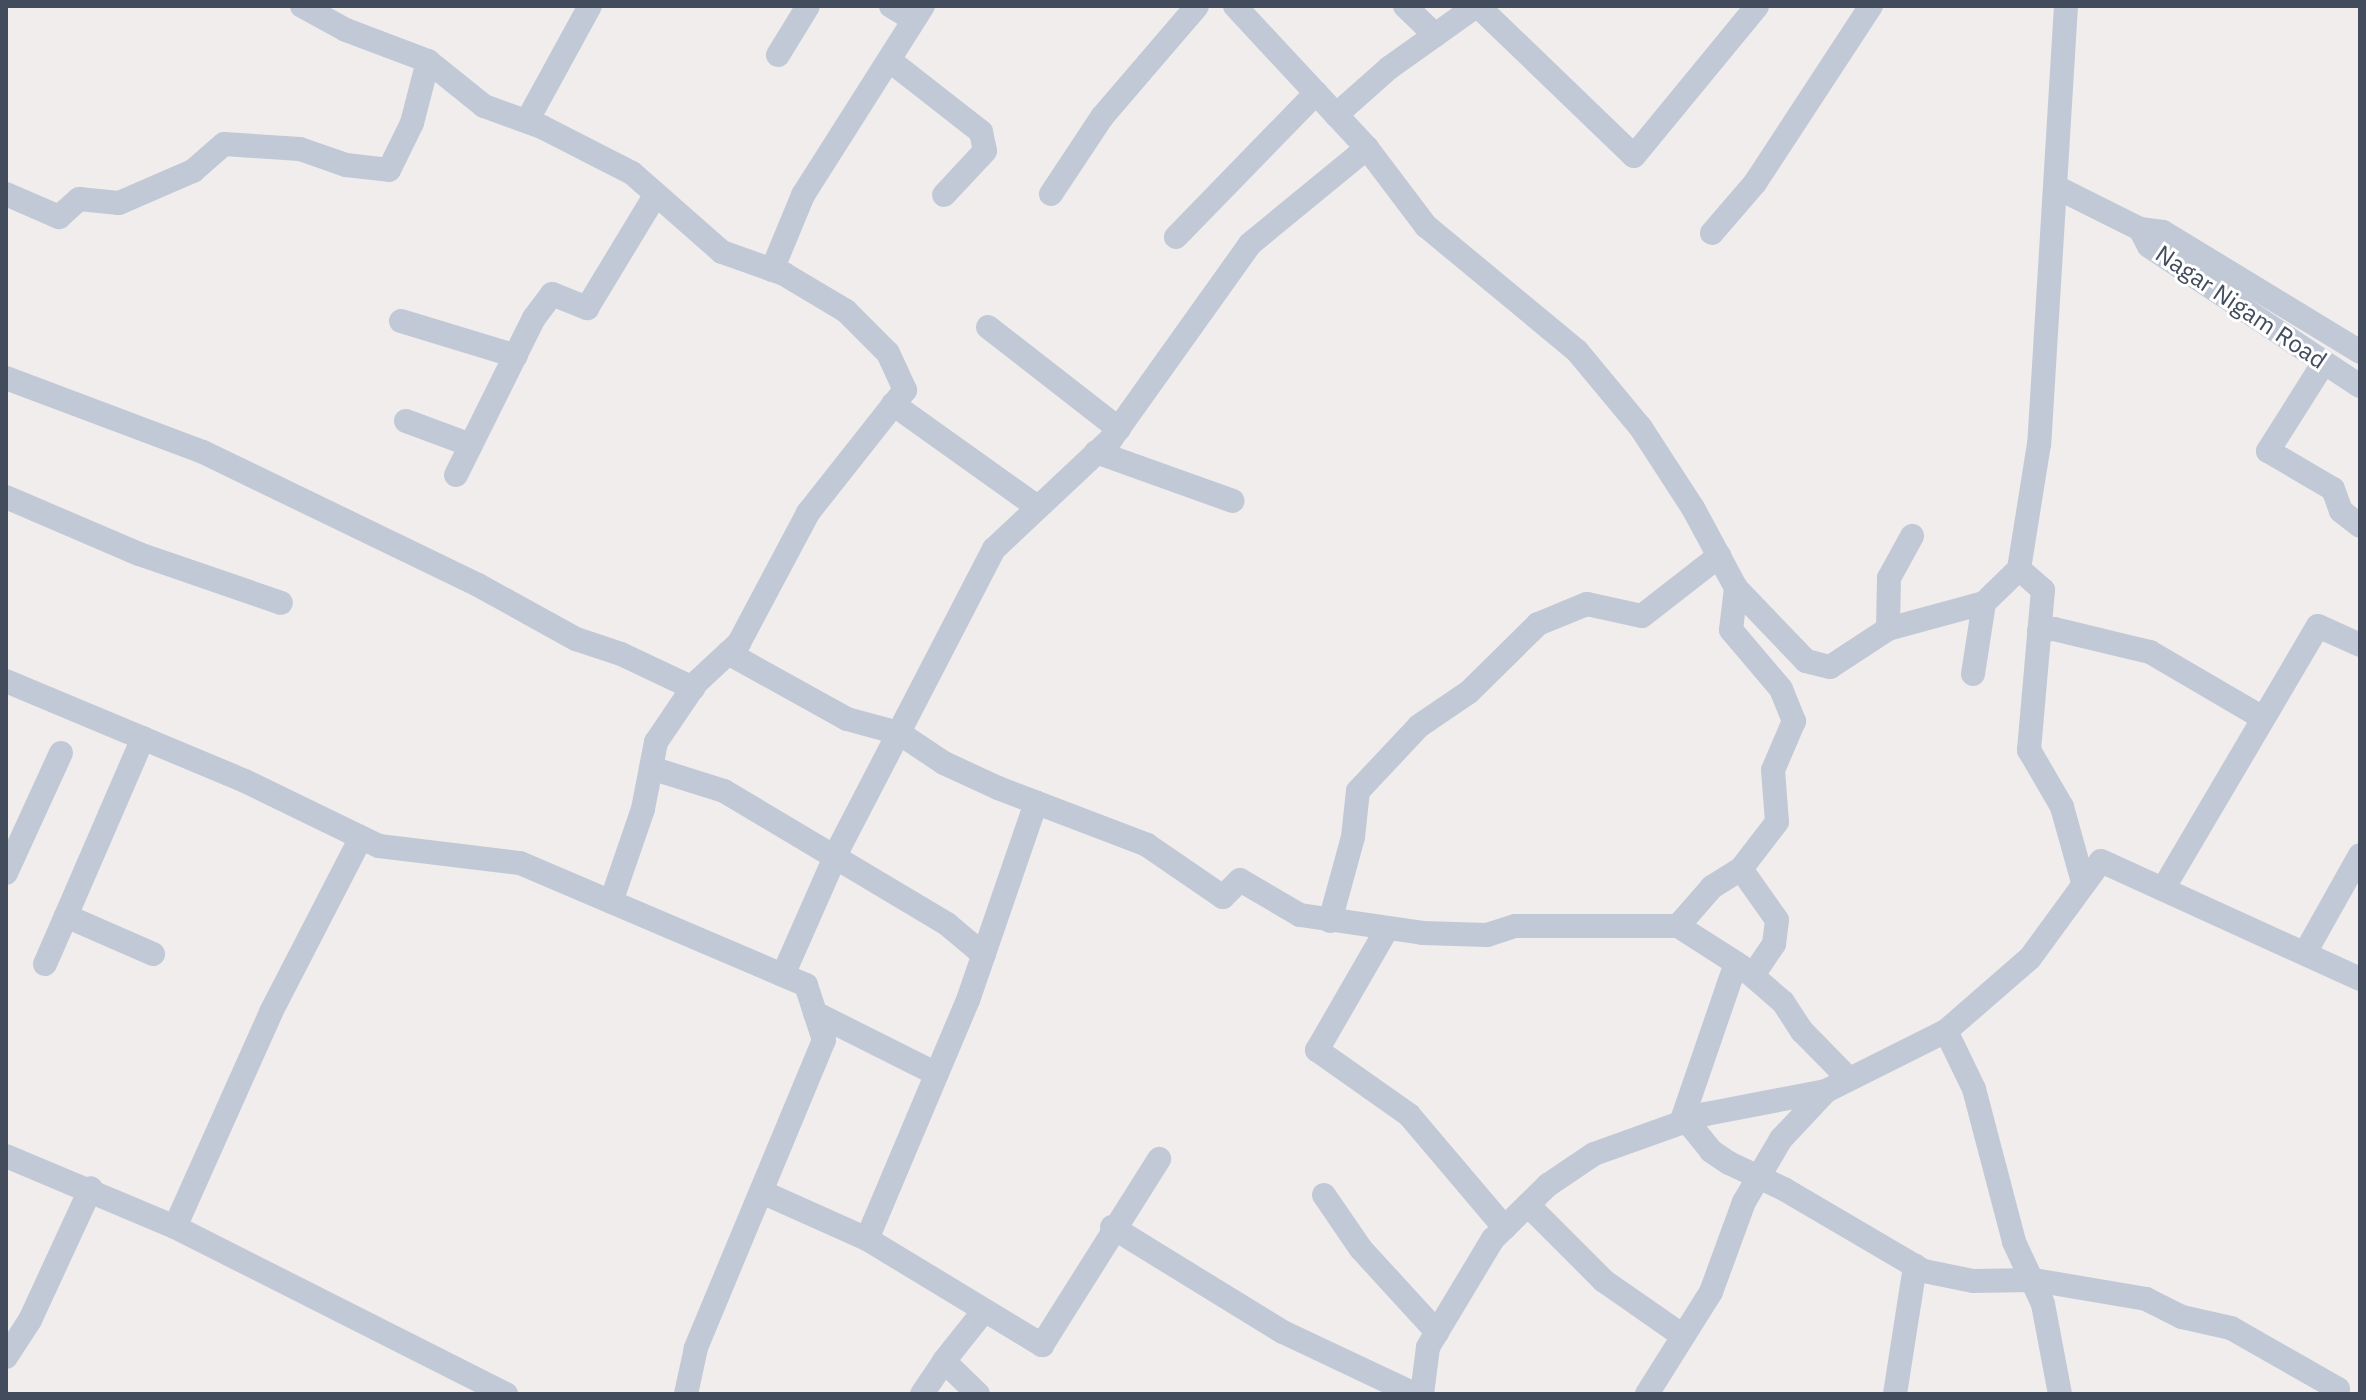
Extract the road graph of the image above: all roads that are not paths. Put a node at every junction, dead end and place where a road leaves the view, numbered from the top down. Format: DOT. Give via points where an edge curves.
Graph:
graph roads {
  1 [pos="302,6"];
  2 [pos="590,6"];
  3 [pos="808,6"];
  4 [pos="891,6"];
  5 [pos="1197,6"];
  6 [pos="1235,6"];
  7 [pos="1405,6"];
  8 [pos="1477,6"];
  9 [pos="1757,6"];
  10 [pos="1871,6"];
  11 [pos="2066,6"];
  12 [pos="918,12"];
  13 [pos="1435,35"];
  14 [pos="778,55"];
  15 [pos="889,60"];
  16 [pos="428,61"];
  17 [pos="1316,93"];
  18 [pos="1336,115"];
  19 [pos="527,121"];
  20 [pos="1367,148"];
  21 [pos="2056,187"];
  22 [pos="6,194"];
  23 [pos="656,194"];
  24 [pos="1051,194"];
  25 [pos="944,195"];
  26 [pos="2140,229"];
  27 [pos="1712,233"];
  28 [pos="1176,237"];
  29 [pos="772,270"];
  30 [pos="401,321"];
  31 [pos="988,327"];
  32 [pos="2360,352"];
  33 [pos="516,356"];
  34 [pos="2323,364"];
  35 [pos="6,378"];
  36 [pos="2360,386"];
  37 [pos="893,404"];
  38 [pos="406,421"];
  39 [pos="1119,429"];
  40 [pos="471,445"];
  41 [pos="1096,452"];
  42 [pos="456,475"];
  43 [pos="6,497"];
  44 [pos="1233,501"];
  45 [pos="1036,506"];
  46 [pos="2360,526"];
  47 [pos="1912,536"];
  48 [pos="1719,556"];
  49 [pos="2019,569"];
  50 [pos="1736,588"];
  51 [pos="281,603"];
  52 [pos="1984,603"];
  53 [pos="1888,629"];
  54 [pos="2039,631"];
  55 [pos="2360,645"];
  56 [pos="728,653"];
  57 [pos="1973,674"];
  58 [pos="6,681"];
  59 [pos="693,688"];
  60 [pos="2263,718"];
  61 [pos="899,733"];
  62 [pos="143,738"];
  63 [pos="61,753"];
  64 [pos="651,768"];
  65 [pos="1036,802"];
  66 [pos="361,838"];
  67 [pos="837,854"];
  68 [pos="2360,855"];
  69 [pos="1741,869"];
  70 [pos="6,873"];
  71 [pos="2083,882"];
  72 [pos="2163,889"];
  73 [pos="611,902"];
  74 [pos="66,916"];
  75 [pos="1330,921"];
  76 [pos="1678,926"];
  77 [pos="1387,929"];
  78 [pos="2305,953"];
  79 [pos="153,954"];
  80 [pos="984,955"];
  81 [pos="45,964"];
  82 [pos="1744,969"];
  83 [pos="783,975"];
  84 [pos="2360,979"];
  85 [pos="815,1013"];
  86 [pos="1946,1031"];
  87 [pos="937,1074"];
  88 [pos="1849,1079"];
  89 [pos="1826,1091"];
  90 [pos="1684,1122"];
  91 [pos="6,1156"];
  92 [pos="1159,1159"];
  93 [pos="1760,1176"];
  94 [pos="91,1188"];
  95 [pos="762,1192"];
  96 [pos="1324,1195"];
  97 [pos="1528,1205"];
  98 [pos="175,1227"];
  99 [pos="1112,1227"];
  100 [pos="1505,1228"];
  101 [pos="867,1239"];
  102 [pos="1915,1266"];
  103 [pos="2034,1280"];
  104 [pos="983,1312"];
  105 [pos="1437,1332"];
  106 [pos="1683,1336"];
  107 [pos="6,1357"];
  108 [pos="944,1361"];
  109 [pos="506,1394"];
  110 [pos="686,1394"];
  111 [pos="922,1394"];
  112 [pos="978,1394"];
  113 [pos="1414,1394"];
  114 [pos="1422,1394"];
  115 [pos="1647,1394"];
  116 [pos="1895,1394"];
  117 [pos="2060,1394"];
  118 [pos="2337,1394"];
  1 -- 16 [label="street" via="346,30"];
  2 -- 19 [label="street"];
  3 -- 14 [label="street"];
  4 -- 12 [label="street"];
  5 -- 24 [label="street" via="1102,117"];
  6 -- 17 [label="street"];
  7 -- 13 [label="street"];
  8 -- 9 [label="street" via="1634,156"];
  8 -- 13 [label="street"];
  10 -- 27 [label="street" via="1755,183"];
  11 -- 21 [label="street"];
  12 -- 15 [label="street"];
  13 -- 18 [label="street"];
  15 -- 25 [label="street" via="981,132 985,151"];
  15 -- 29 [label="street" via="803,195"];
  16 -- 19 [label="street" via="484,106"];
  16 -- 22 [label="street" via="412,123 389,170 346,165 300,149 224,144 193,171 119,203 79,199 59,217"];
  17 -- 18 [label="street"];
  17 -- 28 [label="street"];
  18 -- 20 [label="street"];
  19 -- 23 [label="street" via="632,173"];
  20 -- 39 [label="street" via="1343,162 1239,256"];
  20 -- 48 [label="street" via="1426,226 1577,351 1641,428"];
  21 -- 26 [label="street"];
  21 -- 49 [label="street" via="2039,444"];
  23 -- 29 [label="street" via="722,252"];
  23 -- 33 [label="street" via="587,308 552,294"];
  26 -- 32 [label="street, Nagar Nigam Road" via="2163,232"];
  26 -- 34 [label="street, Nagar Nigam Road" via="2149,246"];
  29 -- 37 [label="street" via="846,311 888,353 905,390"];
  30 -- 33 [label="street"];
  31 -- 39 [label="street"];
  33 -- 40 [label="street"];
  34 -- 36 [label="street, Nagar Nigam Road"];
  34 -- 46 [label="street" via="2268,451 2333,489 2341,511"];
  35 -- 59 [label="street" via="203,452 478,585 576,639"];
  37 -- 45 [label="street"];
  37 -- 56 [label="street" via="808,513 739,643"];
  38 -- 40 [label="street"];
  39 -- 41 [label="street"];
  40 -- 42 [label="street"];
  41 -- 44 [label="street"];
  41 -- 45 [label="street"];
  43 -- 51 [label="street" via="139,554"];
  45 -- 61 [label="street" via="994,549"];
  47 -- 53 [label="street" via="1889,578"];
  48 -- 50 [label="street"];
  48 -- 75 [label="street" via="1642,616 1587,604 1538,624 1469,692 1419,726 1358,791 1353,837"];
  49 -- 52 [label="street"];
  49 -- 54 [label="street" via="2043,590"];
  50 -- 53 [label="street" via="1806,661 1830,667"];
  50 -- 69 [label="street" via="1731,630 1781,689 1794,721 1773,770 1777,822"];
  52 -- 53 [label="street"];
  52 -- 57 [label="street"];
  54 -- 60 [label="street" via="2054,629 2150,652"];
  54 -- 71 [label="street" via="2029,750 2062,807"];
  55 -- 60 [label="street" via="2318,626"];
  56 -- 59 [label="street"];
  56 -- 61 [label="street" via="847,719"];
  58 -- 62 [label="street"];
  59 -- 64 [label="street" via="656,742"];
  60 -- 72 [label="street"];
  61 -- 65 [label="street" via="944,763"];
  61 -- 67 [label="street"];
  62 -- 66 [label="street"];
  62 -- 74 [label="street"];
  63 -- 70 [label="street"];
  64 -- 67 [label="street" via="724,791 763,818"];
  64 -- 73 [label="street" via="643,809"];
  65 -- 75 [label="street" via="1147,845 1223,897 1240,880 1270,902"];
  65 -- 80 [label="street"];
  66 -- 73 [label="street" via="379,846 520,863"];
  66 -- 98 [label="street" via="271,1012"];
  67 -- 80 [label="street" via="947,924"];
  67 -- 83 [label="street"];
  68 -- 78 [label="street"];
  69 -- 76 [label="street" via="1712,887"];
  69 -- 82 [label="street" via="1777,920 1774,944"];
  71 -- 72 [label="street" via="2101,861"];
  71 -- 86 [label="street" via="2030,958"];
  72 -- 78 [label="street"];
  73 -- 83 [label="street"];
  74 -- 79 [label="street"];
  74 -- 81 [label="street"];
  75 -- 77 [label="street"];
  76 -- 77 [label="street" via="1515,926 1487,935"];
  76 -- 82 [label="street"];
  77 -- 100 [label="street" via="1317,1050 1409,1115"];
  78 -- 84 [label="street"];
  80 -- 87 [label="street"];
  82 -- 88 [label="street"];
  82 -- 90 [label="street"];
  83 -- 85 [label="street" via="806,985"];
  85 -- 87 [label="street"];
  85 -- 95 [label="street" via="824,1040"];
  86 -- 88 [label="street"];
  86 -- 103 [label="street" via="1974,1089 2014,1242"];
  87 -- 101 [label="street"];
  88 -- 89 [label="street"];
  89 -- 90 [label="street"];
  89 -- 93 [label="street" via="1781,1139"];
  90 -- 93 [label="street" via="1711,1151"];
  90 -- 97 [label="street" via="1594,1154"];
  91 -- 94 [label="street"];
  92 -- 99 [label="street"];
  93 -- 102 [label="street"];
  93 -- 106 [label="street" via="1744,1202 1711,1292"];
  94 -- 98 [label="street"];
  94 -- 107 [label="street" via="30,1320"];
  95 -- 101 [label="street"];
  95 -- 110 [label="street" via="696,1348"];
  96 -- 105 [label="street" via="1361,1249"];
  97 -- 100 [label="street"];
  97 -- 106 [label="street" via="1604,1281"];
  98 -- 109 [label="street"];
  99 -- 104 [label="street" via="1042,1345"];
  99 -- 113 [label="street" via="1283,1332"];
  100 -- 105 [label="street"];
  101 -- 104 [label="street"];
  102 -- 103 [label="street" via="1973,1281"];
  102 -- 116 [label="street"];
  103 -- 117 [label="street"];
  103 -- 118 [label="street" via="2146,1299 2182,1317 2231,1328 2338,1389"];
  104 -- 108 [label="street"];
  105 -- 114 [label="street" via="1428,1347"];
  106 -- 115 [label="street"];
  108 -- 111 [label="street"];
  108 -- 112 [label="street"];
}
